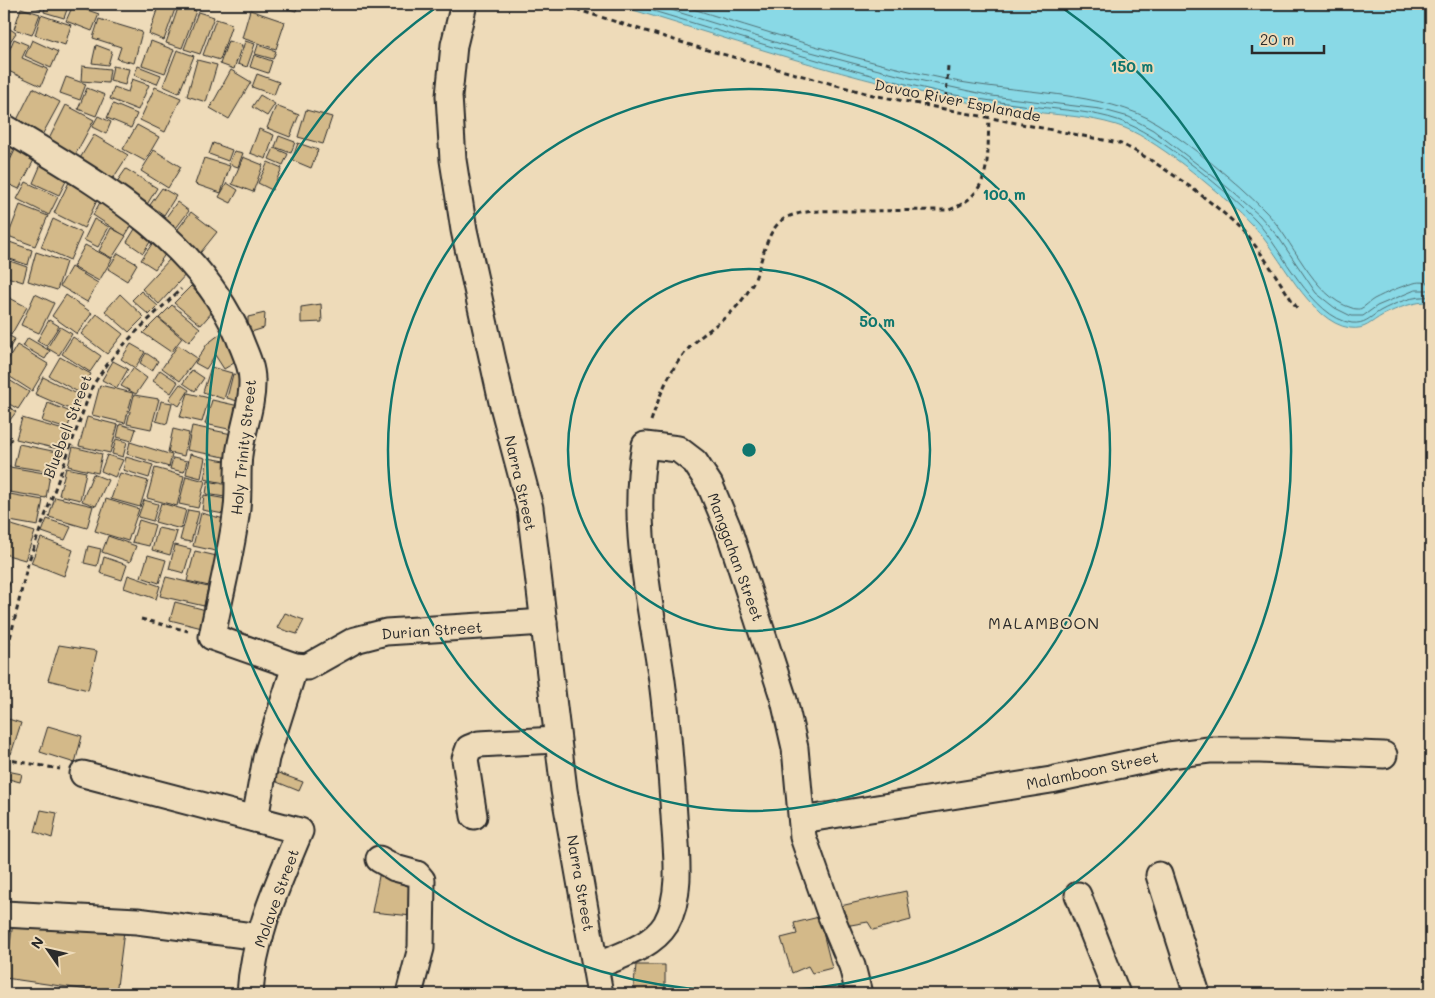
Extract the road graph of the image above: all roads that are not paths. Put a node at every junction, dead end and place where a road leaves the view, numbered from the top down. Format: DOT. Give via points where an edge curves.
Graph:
graph roads {
  1 [pos="464,4"];
  2 [pos="4,127"];
  3 [pos="544,622"];
  4 [pos="295,666"];
  5 [pos="557,740"];
  6 [pos="1384,755"];
  7 [pos="83,774"];
  8 [pos="474,816"];
  9 [pos="255,819"];
  10 [pos="802,820"];
  11 [pos="379,859"];
  12 [pos="1159,875"];
  13 [pos="1078,895"];
  14 [pos="4,914"];
  15 [pos="260,937"];
  16 [pos="596,966"];
  17 [pos="250,994"];
  18 [pos="409,994"];
  19 [pos="600,994"];
  20 [pos="859,994"];
  21 [pos="1117,994"];
  22 [pos="1197,994"];
  1 -- 3 [label="street, Narra Street" via="454,45 449,96 454,160 464,230 502,402 530,508"];
  2 -- 4 [label="street, Holy Trinity Street" via="131,207 152,224 198,272 231,319 249,364 252,393 239,458 237,510 212,637"];
  3 -- 4 [label="street, Durian Street" via="386,632 355,640 307,667"];
  3 -- 5 [label="street, Narra Street"];
  4 -- 9 [label="street" via="266,758"];
  5 -- 8 [label="street" via="479,744 469,748 466,759"];
  5 -- 16 [label="street, Narra Street"];
  6 -- 10 [label="street, Malamboon Street" via="1260,750 1169,754 1051,780"];
  7 -- 9 [label="street"];
  9 -- 15 [label="street, Molave Street" via="300,831"];
  10 -- 16 [label="street, Manggahan Street" via="795,748 784,700 728,528 710,485 686,454 668,447 645,445 640,481 641,539 671,762 677,860 674,898 666,924 658,935"];
  10 -- 20 [label="street, Manggahan Street" via="803,837 852,966"];
  11 -- 18 [label="street" via="417,874 422,880 421,948"];
  12 -- 22 [label="street"];
  13 -- 21 [label="street"];
  14 -- 15 [label="street" via="137,921"];
  15 -- 17 [label="street, Molave Street"];
  16 -- 19 [label="street, Narra Street"];
}
